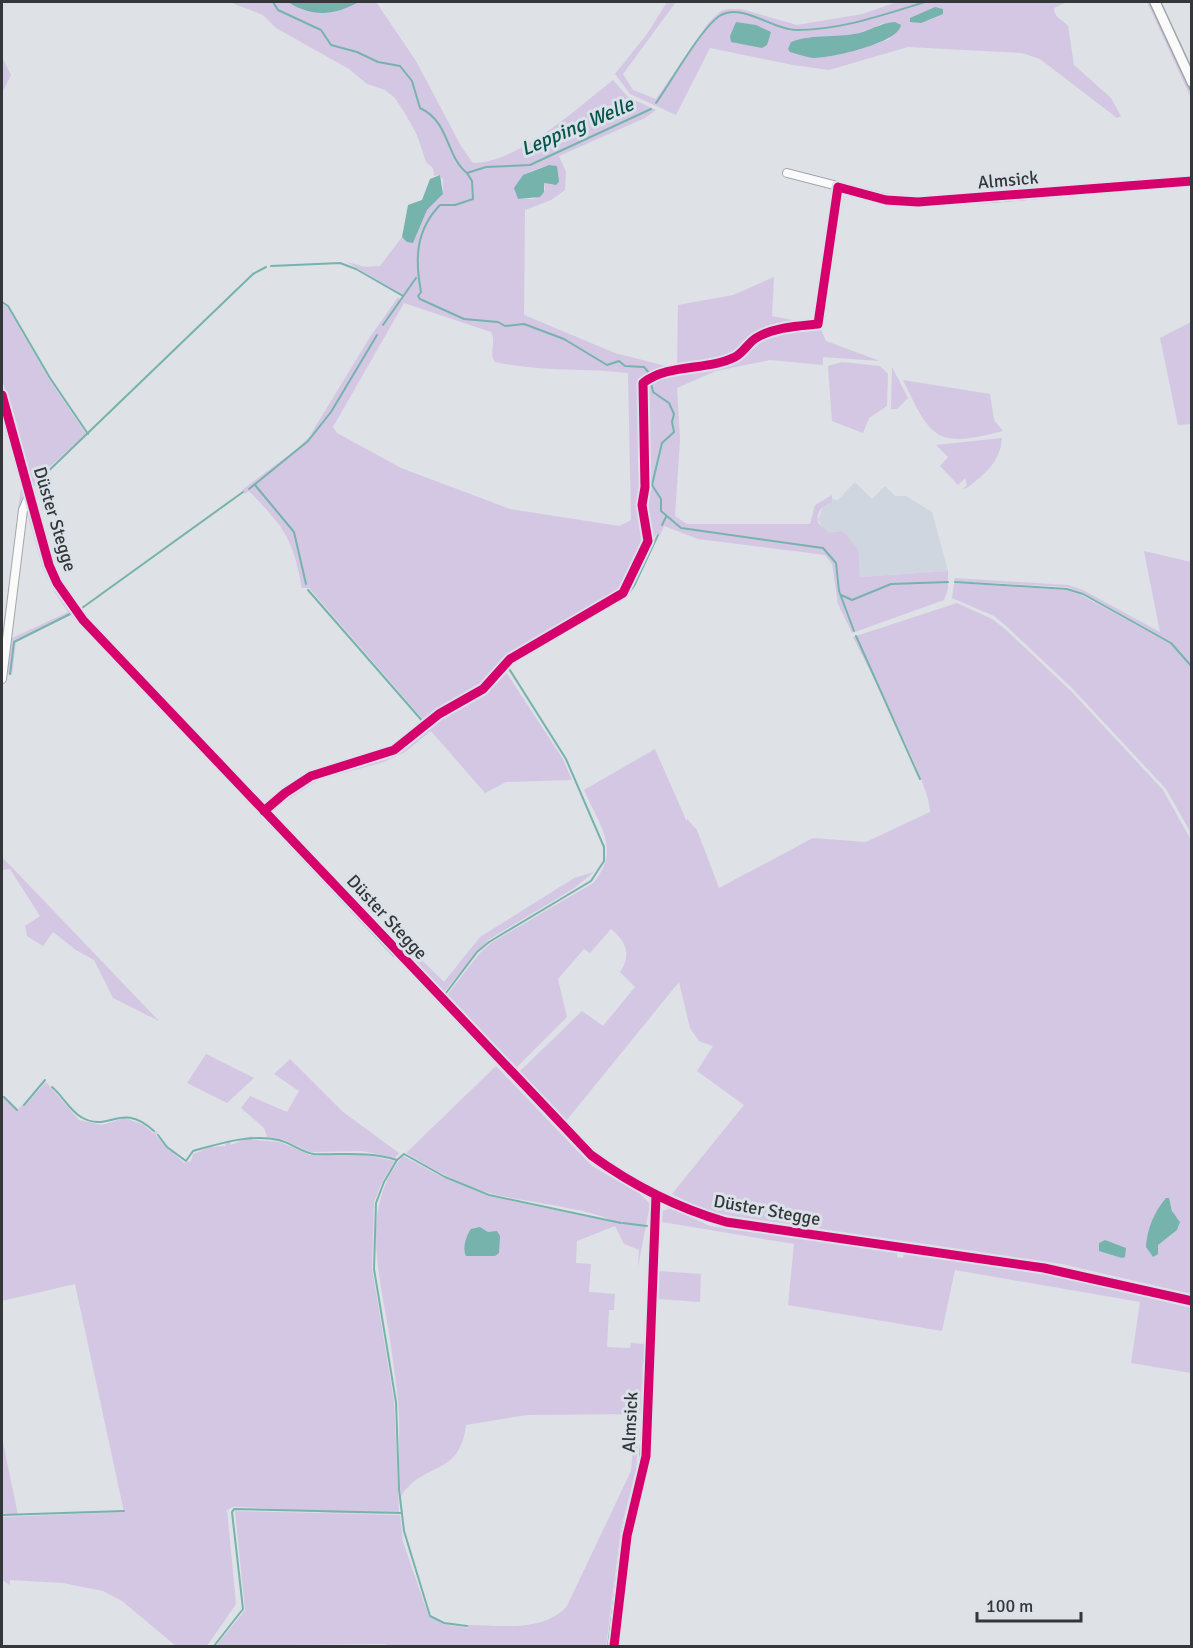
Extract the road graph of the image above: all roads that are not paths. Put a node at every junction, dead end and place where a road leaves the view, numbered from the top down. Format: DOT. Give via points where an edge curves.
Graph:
graph roads {
  1 [pos="1155,2"];
  2 [pos="1191,82"];
  3 [pos="788,173"];
  4 [pos="1191,181"];
  5 [pos="2,395"];
  6 [pos="29,496"];
  7 [pos="2,679"];
  8 [pos="656,1196"];
  9 [pos="1191,1301"];
  10 [pos="614,1647"];
  1 -- 2 [label="street"];
  3 -- 4 [label="street, Almsick" via="900,202"];
  5 -- 6 [label="street, Düster Stegge"];
  6 -- 7 [label="street" via="23,510"];
  6 -- 8 [label="street, Düster Stegge" via="49,565 83,620 567,1132 607,1167"];
  8 -- 9 [label="street, Düster Stegge" via="726,1222 1044,1268"];
  8 -- 10 [label="street, Almsick" via="646,1456 627,1536"];
}
